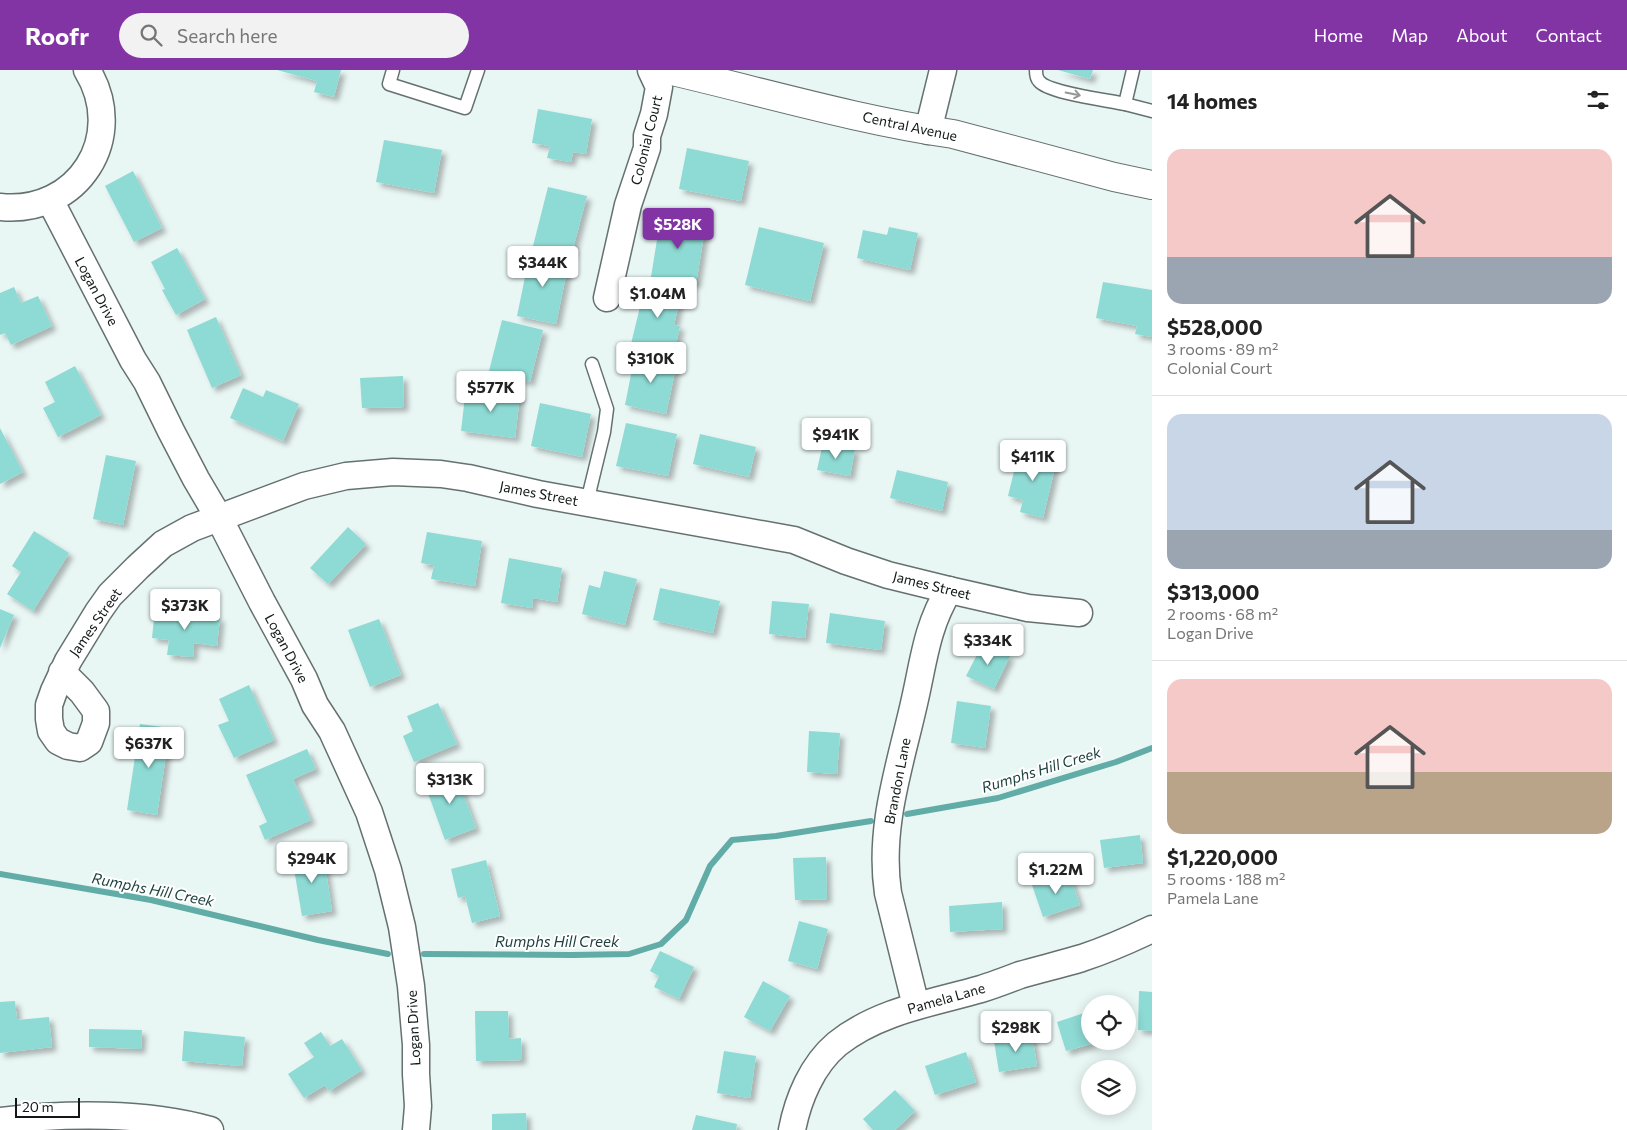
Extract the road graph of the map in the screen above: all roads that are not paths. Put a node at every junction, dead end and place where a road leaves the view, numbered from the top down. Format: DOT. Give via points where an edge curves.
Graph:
graph roads {
  1 [pos="88,70"];
  2 [pos="393,70"];
  3 [pos="478,70"];
  4 [pos="651,70"];
  5 [pos="668,70"];
  6 [pos="943,70"];
  7 [pos="1036,70"];
  8 [pos="1133,70"];
  9 [pos="1125,104"];
  10 [pos="1152,111"];
  11 [pos="928,131"];
  12 [pos="1152,185"];
  13 [pos="50,200"];
  14 [pos="0,207"];
  15 [pos="608,298"];
  16 [pos="592,364"];
  17 [pos="587,502"];
  18 [pos="220,518"];
  19 [pos="949,590"];
  20 [pos="1079,614"];
  21 [pos="62,672"];
  22 [pos="1152,929"];
  23 [pos="916,1006"];
  24 [pos="0,1121"];
  25 [pos="210,1130"];
  26 [pos="416,1130"];
  27 [pos="792,1130"];
  1 -- 13 [label="street" via="98,92 102,115 100,138 92,161 79,180"];
  2 -- 3 [label="lane" via="390,84 465,108"];
  4 -- 15 [label="street, Colonial Court" via="659,87 654,114 647,148 628,205"];
  5 -- 11 [label="street, Central Avenue"];
  6 -- 11 [label="street"];
  7 -- 9 [label="lane, one-way" via="1039,82 1054,90"];
  8 -- 9 [label="lane"];
  9 -- 10 [label="lane"];
  11 -- 12 [label="street, Central Avenue" via="953,134"];
  13 -- 14 [label="street" via="15,209"];
  13 -- 18 [label="street, Logan Drive" via="192,471"];
  16 -- 17 [label="lane" via="607,409"];
  17 -- 18 [label="street, James Street" via="468,478 392,472 346,476 304,486"];
  17 -- 19 [label="street, James Street" via="794,540 888,575"];
  18 -- 21 [label="street, James Street" via="192,528 164,544 138,567 110,595"];
  18 -- 26 [label="street, Logan Drive" via="315,705 332,731 369,812 388,870 402,927 411,986 418,1106"];
  19 -- 20 [label="street, James Street" via="1028,608"];
  19 -- 23 [label="street, Brandon Lane" via="939,606 925,646 892,789 886,844 888,893"];
  22 -- 23 [label="street, Pamela Lane" via="1084,957"];
  23 -- 27 [label="street, Pamela Lane" via="886,1017 836,1044 811,1076"];
  24 -- 25 [label="street" via="93,1115 150,1119"];
}
